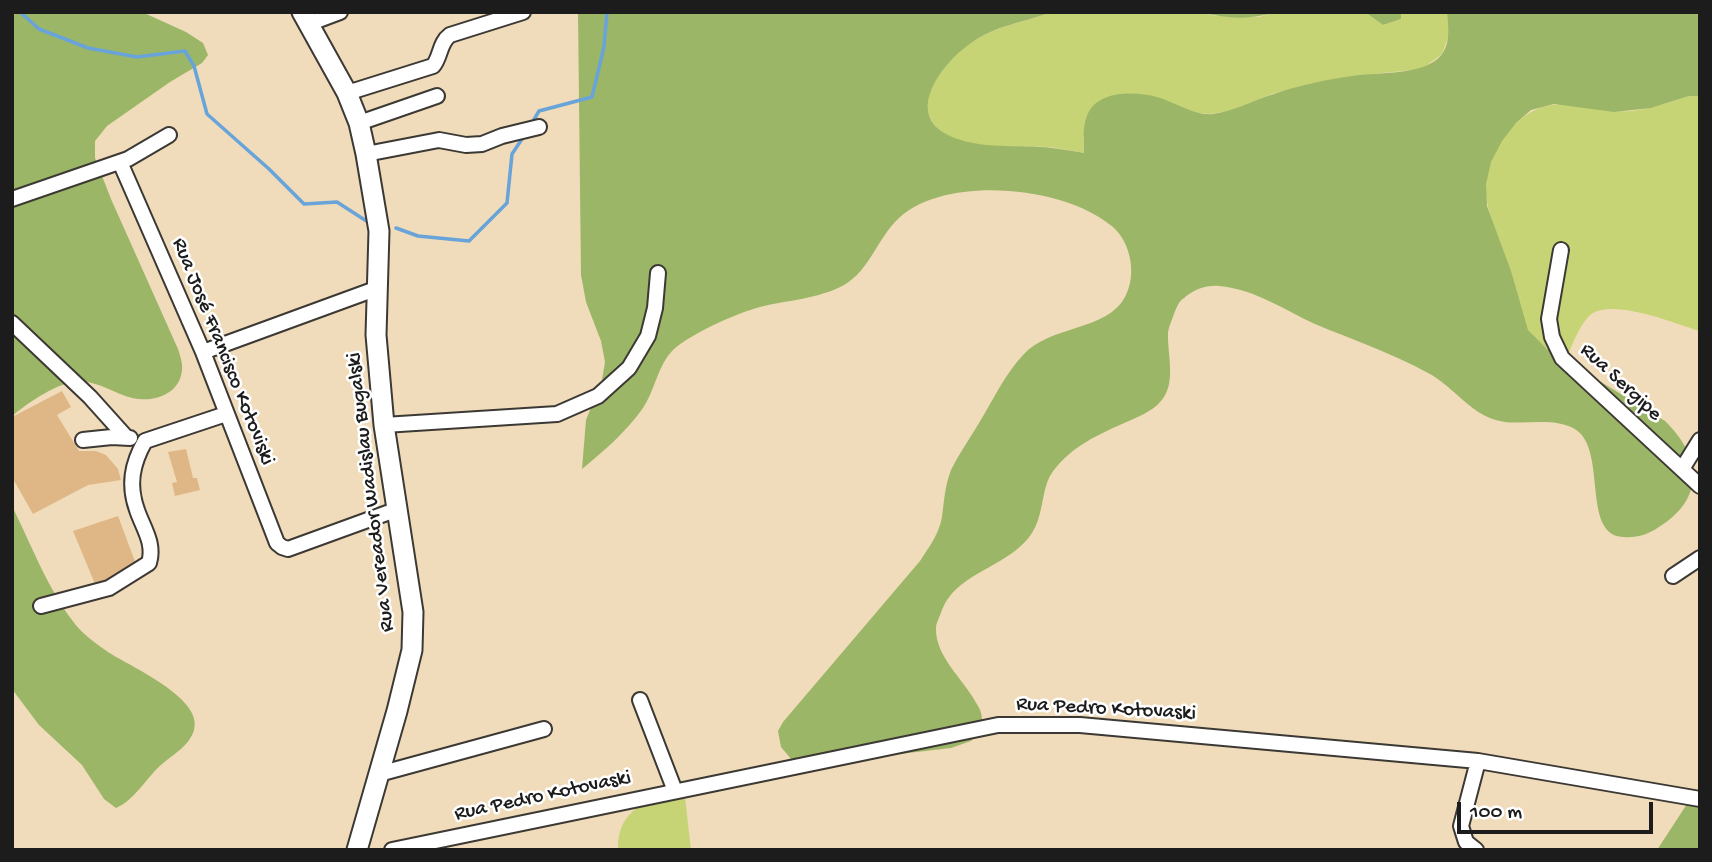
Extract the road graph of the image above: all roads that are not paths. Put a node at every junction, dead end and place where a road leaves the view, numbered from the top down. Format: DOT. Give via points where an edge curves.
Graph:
graph roads {
  1 [pos="340,12"];
  2 [pos="523,12"];
  3 [pos="305,18"];
  4 [pos="346,93"];
  5 [pos="438,96"];
  6 [pos="359,123"];
  7 [pos="539,127"];
  8 [pos="169,135"];
  9 [pos="366,154"];
  10 [pos="120,162"];
  11 [pos="12,199"];
  12 [pos="1561,250"];
  13 [pos="658,273"];
  14 [pos="378,288"];
  15 [pos="12,323"];
  16 [pos="203,352"];
  17 [pos="226,414"];
  18 [pos="384,425"];
  19 [pos="126,438"];
  20 [pos="83,440"];
  21 [pos="1700,440"];
  22 [pos="145,441"];
  23 [pos="1682,469"];
  24 [pos="1700,486"];
  25 [pos="398,509"];
  26 [pos="1700,558"];
  27 [pos="1673,576"];
  28 [pos="41,606"];
  29 [pos="640,701"];
  30 [pos="544,729"];
  31 [pos="1478,761"];
  32 [pos="379,774"];
  33 [pos="675,791"];
  34 [pos="1700,799"];
  35 [pos="357,850"];
  36 [pos="392,850"];
  37 [pos="1476,850"];
  1 -- 3 [label="street"];
  2 -- 4 [label="street" via="450,35 433,66"];
  3 -- 4 [label="main road, Rua Vereador Wadislau Bugalski"];
  4 -- 6 [label="main road, Rua Vereador Wadislau Bugalski"];
  5 -- 6 [label="street"];
  6 -- 9 [label="main road, Rua Vereador Wadislau Bugalski"];
  7 -- 9 [label="street" via="482,144 439,140"];
  8 -- 10 [label="street"];
  9 -- 14 [label="main road, Rua Vereador Wadislau Bugalski" via="379,231"];
  10 -- 11 [label="street"];
  10 -- 16 [label="street, Rua José Francisco Kotoviski"];
  12 -- 23 [label="street, Rua Sergipe" via="1549,320 1562,358"];
  13 -- 18 [label="street" via="648,337 629,368 598,396 557,414"];
  14 -- 16 [label="street"];
  14 -- 18 [label="main road, Rua Vereador Wadislau Bugalski" via="376,335"];
  15 -- 19 [label="street"];
  16 -- 17 [label="street, Rua José Francisco Kotoviski"];
  17 -- 22 [label="street"];
  17 -- 25 [label="street, Rua José Francisco Kotoviski" via="282,547 288,549"];
  18 -- 25 [label="main road, Rua Vereador Wadislau Bugalski"];
  19 -- 20 [label="street"];
  19 -- 22 [label="street"];
  21 -- 23 [label="street"];
  22 -- 28 [label="street" via="131,484 152,552 149,563 109,588"];
  23 -- 24 [label="street, Rua Sergipe"];
  25 -- 32 [label="main road, Rua Vereador Wadislau Bugalski" via="413,612 412,650"];
  26 -- 27 [label="street"];
  29 -- 33 [label="street"];
  30 -- 32 [label="street"];
  31 -- 33 [label="street, Rua Pedro Kotovaski" via="1080,725 998,725"];
  31 -- 34 [label="street, Rua Pedro Kotovaski"];
  31 -- 37 [label="street" via="1461,826 1465,842"];
  32 -- 35 [label="main road, Rua Vereador Wadislau Bugalski"];
  33 -- 36 [label="street, Rua Pedro Kotovaski"];
}
